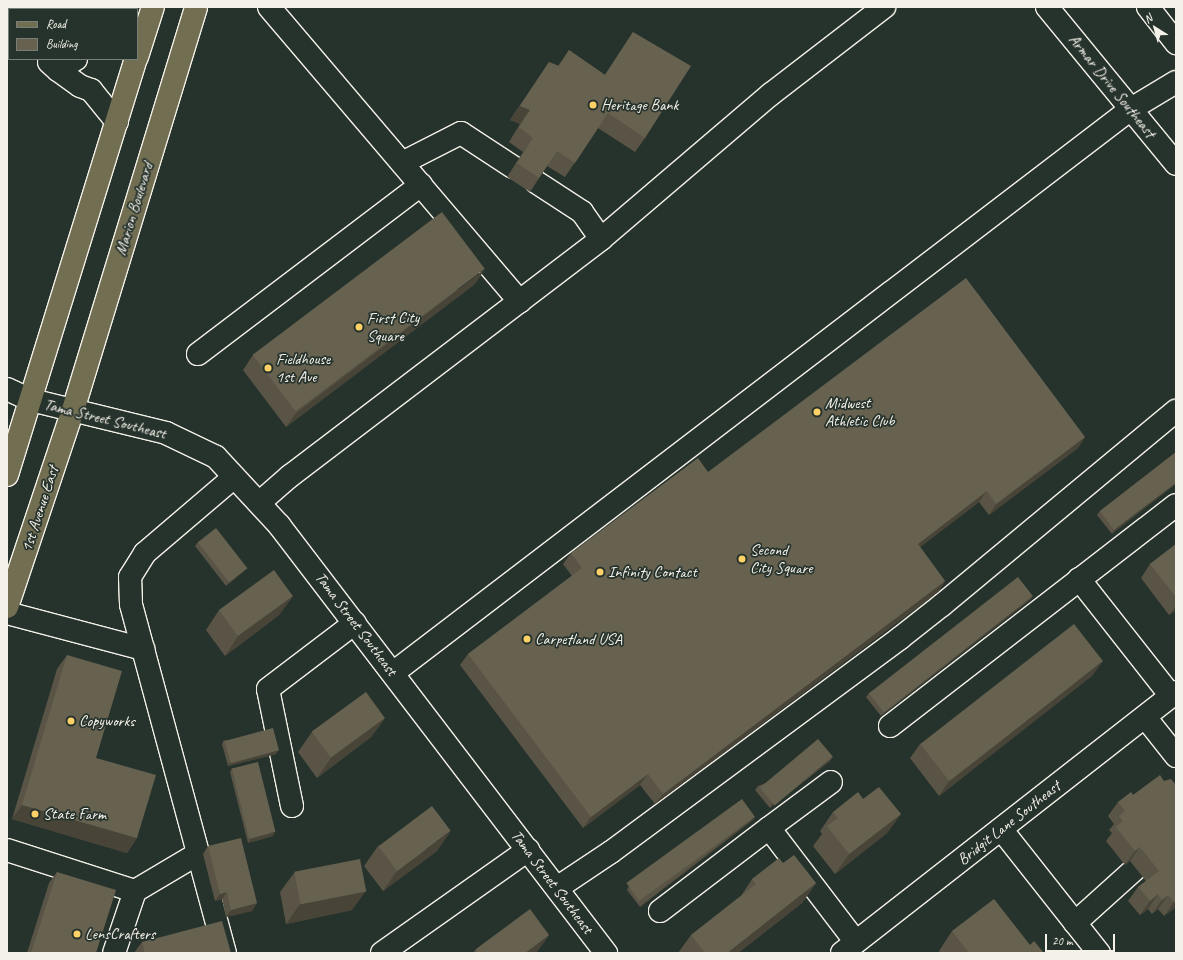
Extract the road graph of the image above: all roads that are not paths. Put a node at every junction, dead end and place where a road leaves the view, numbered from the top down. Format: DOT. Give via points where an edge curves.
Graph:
graph roads {
  1 [pos="153,7"];
  2 [pos="196,7"];
  3 [pos="269,7"];
  4 [pos="884,7"];
  5 [pos="1047,7"];
  6 [pos="1148,7"];
  7 [pos="1176,43"];
  8 [pos="138,55"];
  9 [pos="136,60"];
  10 [pos="61,63"];
  11 [pos="1176,82"];
  12 [pos="1131,109"];
  13 [pos="117,122"];
  14 [pos="402,163"];
  15 [pos="1176,164"];
  16 [pos="513,167"];
  17 [pos="536,182"];
  18 [pos="421,185"];
  19 [pos="602,239"];
  20 [pos="520,302"];
  21 [pos="198,354"];
  22 [pos="7,389"];
  23 [pos="31,400"];
  24 [pos="73,410"];
  25 [pos="1176,411"];
  26 [pos="7,475"];
  27 [pos="234,477"];
  28 [pos="259,503"];
  29 [pos="1176,505"];
  30 [pos="1079,579"];
  31 [pos="7,607"];
  32 [pos="7,613"];
  33 [pos="355,623"];
  34 [pos="143,649"];
  35 [pos="393,673"];
  36 [pos="1173,694"];
  37 [pos="1145,717"];
  38 [pos="890,726"];
  39 [pos="1176,756"];
  40 [pos="831,782"];
  41 [pos="292,806"];
  42 [pos="769,828"];
  43 [pos="1001,829"];
  44 [pos="1176,832"];
  45 [pos="528,850"];
  46 [pos="199,853"];
  47 [pos="9,856"];
  48 [pos="557,888"];
  49 [pos="135,891"];
  50 [pos="660,911"];
  51 [pos="1075,923"];
  52 [pos="851,949"];
  53 [pos="114,953"];
  54 [pos="225,953"];
  55 [pos="382,953"];
  56 [pos="606,953"];
  57 [pos="1098,953"];
  1 -- 8 [label="main road"];
  2 -- 24 [label="main road, Marion Boulevard"];
  3 -- 14 [label="street"];
  4 -- 19 [label="street" via="771,94"];
  5 -- 12 [label="street, Armar Drive Southeast"];
  6 -- 7 [label="street"];
  9 -- 13 [label="main road"];
  10 -- 13 [label="street" via="80,86 91,90"];
  11 -- 12 [label="street"];
  12 -- 15 [label="street, Armar Drive Southeast"];
  12 -- 35 [label="street"];
  13 -- 23 [label="main road"];
  14 -- 16 [label="street" via="461,132"];
  14 -- 18 [label="street"];
  17 -- 19 [label="street" via="582,212"];
  18 -- 20 [label="street"];
  18 -- 21 [label="street"];
  19 -- 20 [label="street"];
  20 -- 28 [label="street" via="290,476"];
  22 -- 23 [label="street, Tama Street Southeast"];
  23 -- 24 [label="street, Tama Street Southeast"];
  23 -- 26 [label="main road"];
  24 -- 27 [label="street, Tama Street Southeast" via="166,433 216,457"];
  24 -- 31 [label="main road, 1st Avenue East"];
  25 -- 48 [label="street" via="900,638 611,852"];
  27 -- 28 [label="street, Tama Street Southeast"];
  27 -- 34 [label="street" via="145,553 130,577 131,604"];
  28 -- 33 [label="street, Tama Street Southeast" via="279,524"];
  29 -- 30 [label="street"];
  30 -- 36 [label="street"];
  30 -- 38 [label="street"];
  32 -- 34 [label="street"];
  33 -- 35 [label="street, Tama Street Southeast"];
  33 -- 41 [label="street" via="268,689"];
  34 -- 46 [label="street"];
  35 -- 45 [label="street, Tama Street Southeast"];
  36 -- 37 [label="street, Bridgit Lane Southeast"];
  37 -- 39 [label="street"];
  37 -- 43 [label="street, Bridgit Lane Southeast"];
  40 -- 42 [label="street"];
  42 -- 50 [label="street"];
  42 -- 52 [label="street"];
  43 -- 51 [label="street"];
  43 -- 52 [label="street, Bridgit Lane Southeast"];
  44 -- 51 [label="street"];
  45 -- 48 [label="street, Tama Street Southeast"];
  45 -- 55 [label="street"];
  46 -- 49 [label="street"];
  46 -- 54 [label="street"];
  47 -- 49 [label="street"];
  48 -- 56 [label="street, Tama Street Southeast"];
  49 -- 53 [label="street"];
  51 -- 57 [label="street"];
}
